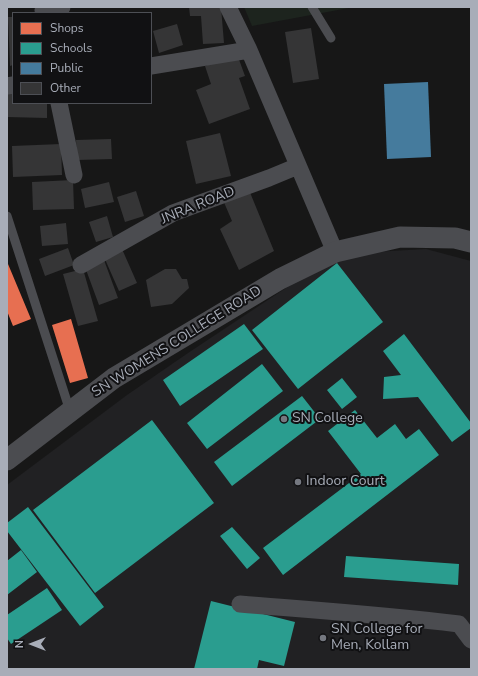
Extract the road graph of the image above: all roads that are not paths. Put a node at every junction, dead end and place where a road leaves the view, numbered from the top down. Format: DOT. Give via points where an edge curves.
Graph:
graph roads {
  1 [pos="62,7"];
  2 [pos="228,7"];
  3 [pos="312,7"];
  4 [pos="43,10"];
  5 [pos="331,38"];
  6 [pos="249,50"];
  7 [pos="152,66"];
  8 [pos="59,104"];
  9 [pos="298,166"];
  10 [pos="74,175"];
  11 [pos="7,216"];
  12 [pos="471,242"];
  13 [pos="335,252"];
  14 [pos="81,265"];
  15 [pos="70,411"];
  16 [pos="7,460"];
  17 [pos="240,604"];
  18 [pos="471,640"];
  1 -- 4 [label="street"];
  2 -- 6 [label="street"];
  3 -- 5 [label="lane"];
  6 -- 7 [label="street"];
  6 -- 9 [label="street"];
  8 -- 10 [label="street"];
  9 -- 13 [label="street"];
  9 -- 14 [label="street, JNRA ROAD" via="173,213"];
  11 -- 15 [label="lane"];
  12 -- 13 [label="street, SN WOMENS COLLEGE ROAD" via="455,238 400,237"];
  13 -- 15 [label="street, SN WOMENS COLLEGE ROAD" via="280,279 121,374"];
  15 -- 16 [label="street, SN WOMENS COLLEGE ROAD"];
  17 -- 18 [label="street" via="459,624"];
}
